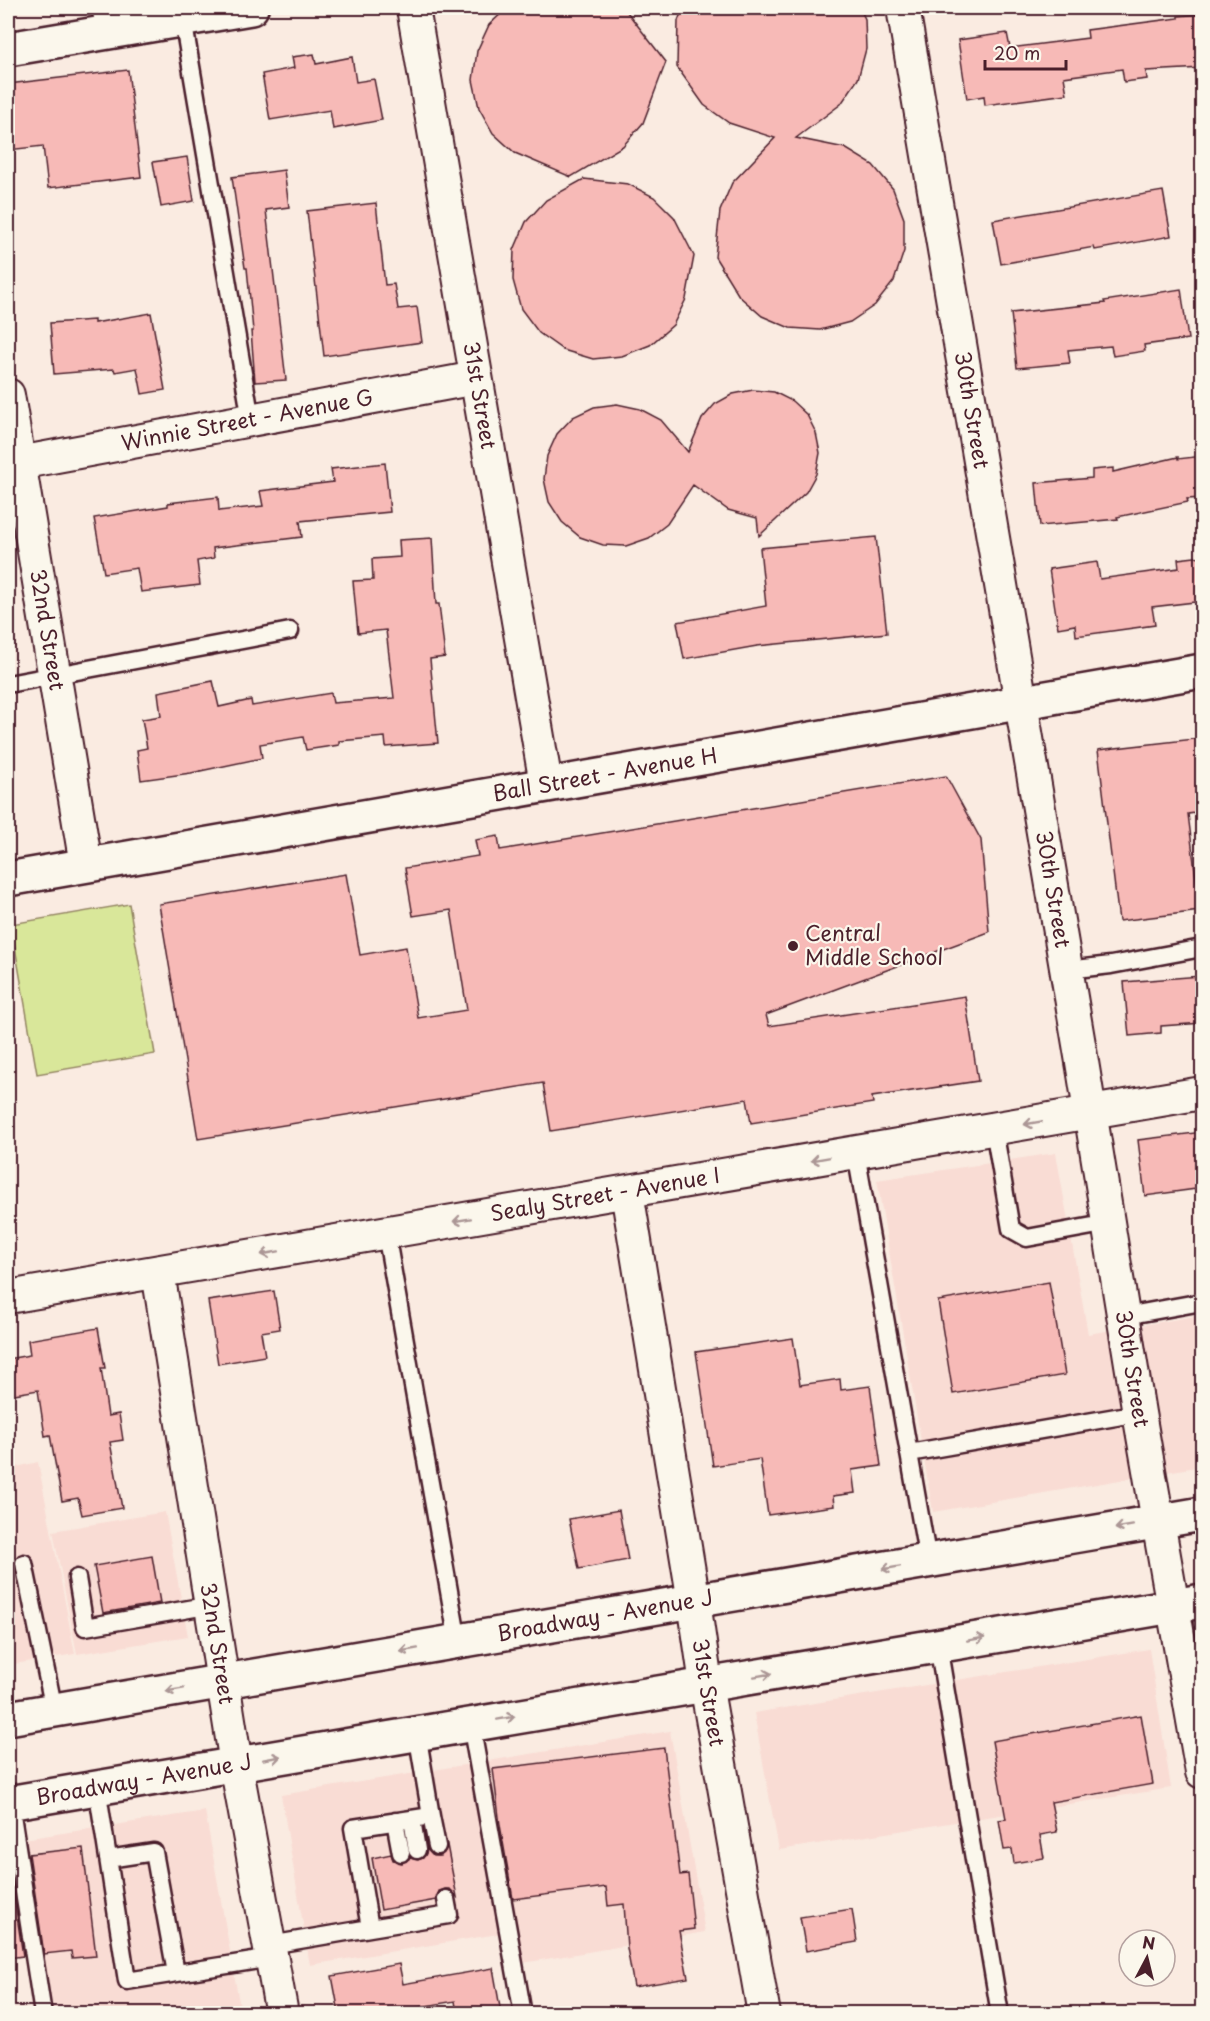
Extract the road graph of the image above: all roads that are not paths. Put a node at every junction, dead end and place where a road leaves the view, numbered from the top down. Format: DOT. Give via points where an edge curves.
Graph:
graph roads {
  1 [pos="251,8"];
  2 [pos="413,8"];
  3 [pos="903,8"];
  4 [pos="183,19"];
  5 [pos="103,20"];
  6 [pos="8,49"];
  7 [pos="476,378"];
  8 [pos="8,395"];
  9 [pos="251,420"];
  10 [pos="19,463"];
  11 [pos="290,631"];
  12 [pos="1203,671"];
  13 [pos="55,675"];
  14 [pos="8,684"];
  15 [pos="1022,702"];
  16 [pos="546,784"];
  17 [pos="86,865"];
  18 [pos="8,879"];
  19 [pos="1203,948"];
  20 [pos="1066,970"];
  21 [pos="1203,1093"];
  22 [pos="1090,1113"];
  23 [pos="994,1130"];
  24 [pos="856,1153"];
  25 [pos="627,1192"];
  26 [pos="1109,1223"];
  27 [pos="386,1233"];
  28 [pos="159,1272"];
  29 [pos="8,1297"];
  30 [pos="1203,1302"];
  31 [pos="1125,1316"];
  32 [pos="1139,1413"];
  33 [pos="909,1453"];
  34 [pos="1203,1514"];
  35 [pos="1159,1521"];
  36 [pos="928,1561"];
  37 [pos="24,1563"];
  38 [pos="77,1578"];
  39 [pos="694,1602"];
  40 [pos="1188,1603"];
  41 [pos="212,1605"];
  42 [pos="458,1642"];
  43 [pos="938,1646"];
  44 [pos="224,1681"];
  45 [pos="706,1684"];
  46 [pos="54,1710"];
  47 [pos="8,1718"];
  48 [pos="471,1724"];
  49 [pos="417,1733"];
  50 [pos="236,1764"];
  51 [pos="1203,1772"];
  52 [pos="97,1787"];
  53 [pos="9,1802"];
  54 [pos="431,1816"];
  55 [pos="404,1820"];
  56 [pos="437,1846"];
  57 [pos="409,1851"];
  58 [pos="108,1859"];
  59 [pos="446,1899"];
  60 [pos="370,1928"];
  61 [pos="271,1952"];
  62 [pos="176,1973"];
  63 [pos="43,2013"];
  64 [pos="282,2013"];
  65 [pos="523,2013"];
  66 [pos="764,2013"];
  67 [pos="1000,2013"];
  1 -- 4 [label="main road"];
  2 -- 7 [label="street, 31st Street"];
  3 -- 15 [label="street, 30th Street"];
  4 -- 5 [label="main road"];
  4 -- 9 [label="lane"];
  5 -- 6 [label="main road"];
  7 -- 9 [label="street, Winnie Street - Avenue G"];
  7 -- 16 [label="street, 31st Street"];
  8 -- 10 [label="street, 32nd Street"];
  9 -- 10 [label="street, Winnie Street - Avenue G"];
  10 -- 13 [label="street, 32nd Street"];
  11 -- 13 [label="lane"];
  12 -- 15 [label="main road, Ball Street - Avenue H"];
  13 -- 14 [label="lane"];
  13 -- 17 [label="street, 32nd Street"];
  15 -- 16 [label="main road, Ball Street - Avenue H"];
  15 -- 20 [label="street, 30th Street"];
  16 -- 17 [label="main road, Ball Street - Avenue H"];
  17 -- 18 [label="main road, Ball Street - Avenue H"];
  19 -- 20 [label="lane"];
  20 -- 22 [label="street, 30th Street"];
  21 -- 22 [label="street, Sealy Street - Avenue I"];
  22 -- 23 [label="street, Sealy Street - Avenue I, one-way"];
  22 -- 26 [label="street, 30th Street"];
  23 -- 24 [label="street, Sealy Street - Avenue I"];
  23 -- 26 [label="lane" via="1011,1229 1027,1238"];
  24 -- 25 [label="street, Sealy Street - Avenue I, one-way"];
  24 -- 33 [label="lane"];
  25 -- 27 [label="street, Sealy Street - Avenue I, one-way"];
  25 -- 39 [label="street, 31st Street"];
  26 -- 31 [label="street, 30th Street"];
  27 -- 28 [label="street, Sealy Street - Avenue I, one-way"];
  27 -- 42 [label="lane"];
  28 -- 29 [label="street, Sealy Street - Avenue I"];
  28 -- 41 [label="street, 32nd Street"];
  30 -- 31 [label="lane"];
  31 -- 32 [label="street, 30th Street"];
  32 -- 33 [label="lane"];
  32 -- 35 [label="street, 30th Street"];
  33 -- 36 [label="lane"];
  34 -- 35 [label="main road, Broadway - Avenue J"];
  35 -- 36 [label="main road, Broadway - Avenue J, one-way"];
  35 -- 40 [label="street, 30th Street"];
  36 -- 39 [label="main road, Broadway - Avenue J, one-way"];
  37 -- 46 [label="lane"];
  38 -- 41 [label="lane" via="85,1627"];
  39 -- 42 [label="main road, Broadway - Avenue J"];
  39 -- 45 [label="street, 31st Street"];
  43 -- 40 [label="main road, Broadway - Avenue J, one-way"];
  40 -- 51 [label="street, 30th Street"];
  41 -- 44 [label="street, 32nd Street"];
  42 -- 44 [label="main road, Broadway - Avenue J, one-way"];
  45 -- 43 [label="main road, Broadway - Avenue J, one-way"];
  43 -- 67 [label="lane"];
  44 -- 46 [label="main road, Broadway - Avenue J, one-way"];
  44 -- 50 [label="street, 32nd Street"];
  48 -- 45 [label="main road, Broadway - Avenue J, one-way"];
  45 -- 66 [label="street, 31st Street"];
  46 -- 47 [label="main road, Broadway - Avenue J"];
  48 -- 49 [label="main road, Broadway - Avenue J"];
  48 -- 65 [label="lane"];
  50 -- 49 [label="main road, Broadway - Avenue J, one-way"];
  49 -- 54 [label="lane"];
  50 -- 52 [label="main road, Broadway - Avenue J"];
  50 -- 61 [label="street, 32nd Street"];
  52 -- 53 [label="main road, Broadway - Avenue J"];
  52 -- 58 [label="lane"];
  53 -- 63 [label="lane"];
  54 -- 55 [label="lane"];
  54 -- 56 [label="lane"];
  55 -- 57 [label="lane"];
  55 -- 60 [label="lane" via="353,1828"];
  58 -- 62 [label="lane" via="154,1852"];
  58 -- 62 [label="lane" via="127,1981"];
  59 -- 60 [label="lane" via="449,1915 419,1912"];
  60 -- 61 [label="lane"];
  61 -- 62 [label="lane"];
  61 -- 64 [label="street, 32nd Street"];
}
